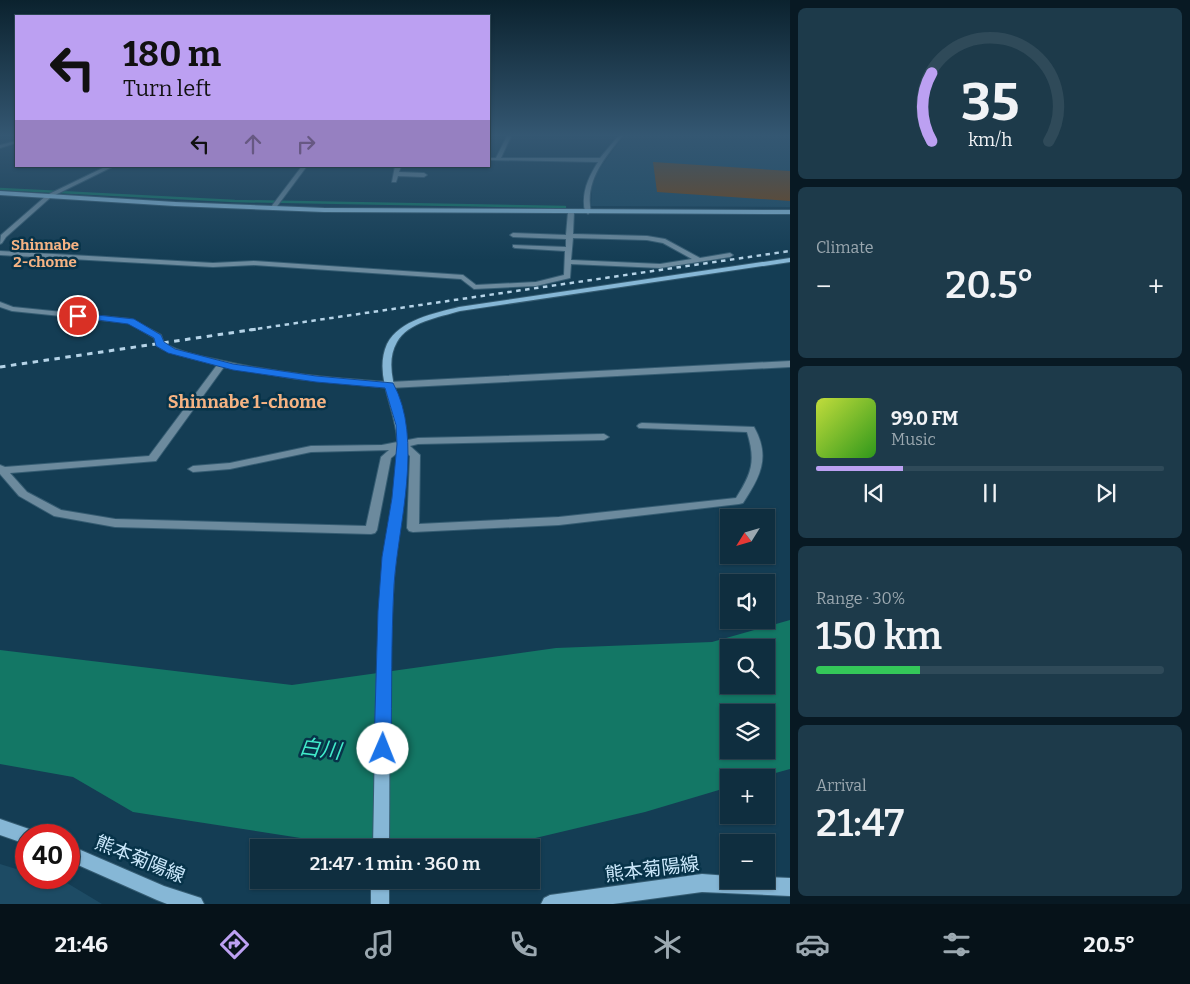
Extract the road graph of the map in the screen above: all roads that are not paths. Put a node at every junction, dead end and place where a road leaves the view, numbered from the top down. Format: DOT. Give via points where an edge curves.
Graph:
graph roads {
  1 [pos="91,176"];
  2 [pos="297,176"];
  3 [pos="395,176"];
  4 [pos="594,176"];
  5 [pos="394,182"];
  6 [pos="0,193"];
  7 [pos="50,196"];
  8 [pos="273,208"];
  9 [pos="571,212"];
  10 [pos="588,212"];
  11 [pos="790,212"];
  12 [pos="513,235"];
  13 [pos="570,236"];
  14 [pos="0,242"];
  15 [pos="515,246"];
  16 [pos="569,249"];
  17 [pos="0,253"];
  18 [pos="730,255"];
  19 [pos="700,260"];
  20 [pos="790,260"];
  21 [pos="567,262"];
  22 [pos="0,304"];
  23 [pos="222,364"];
  24 [pos="790,364"];
  25 [pos="390,385"];
  26 [pos="642,426"];
  27 [pos="604,438"];
  28 [pos="402,444"];
  29 [pos="2,469"];
  30 [pos="193,469"];
  31 [pos="0,826"];
  32 [pos="15,832"];
  33 [pos="381,839"];
  34 [pos="80,858"];
  35 [pos="790,887"];
  36 [pos="380,889"];
  37 [pos="196,904"];
  38 [pos="380,904"];
  39 [pos="550,904"];
  1 -- 7 [label="street"];
  2 -- 8 [label="street"];
  3 -- 5 [label="street"];
  4 -- 10 [label="street" via="586,192"];
  6 -- 7 [label="main road"];
  7 -- 8 [label="main road"];
  7 -- 14 [label="street"];
  8 -- 9 [label="main road"];
  9 -- 10 [label="main road"];
  9 -- 13 [label="street"];
  10 -- 11 [label="main road"];
  12 -- 13 [label="street"];
  13 -- 16 [label="street"];
  13 -- 19 [label="street" via="666,241"];
  15 -- 16 [label="street"];
  16 -- 21 [label="street"];
  17 -- 21 [label="street" via="213,265 254,263 464,277 474,287 556,281 567,276"];
  18 -- 19 [label="street"];
  19 -- 21 [label="street" via="660,266"];
  20 -- 25 [label="main road" via="459,309 411,326 393,342 388,358"];
  22 -- 23 [label="street" via="12,309 131,321 158,337 160,344 171,351"];
  23 -- 25 [label="street" via="316,379"];
  23 -- 29 [label="street" via="152,459"];
  24 -- 25 [label="street"];
  25 -- 28 [label="main road" via="402,425"];
  26 -- 28 [label="street" via="751,429 760,456 753,480 739,501 558,520 413,528 415,455"];
  27 -- 28 [label="street" via="418,441"];
  28 -- 29 [label="street" via="386,457 371,530 115,523 58,513 23,494"];
  28 -- 30 [label="street" via="382,448 310,449 230,466"];
  28 -- 33 [label="main road" via="386,611"];
  31 -- 32 [label="main road"];
  34 -- 37 [label="main road, 熊本菊陽線" via="163,894"];
  35 -- 39 [label="main road, 熊本菊陽線" via="702,883"];
  36 -- 38 [label="main road"];
}
